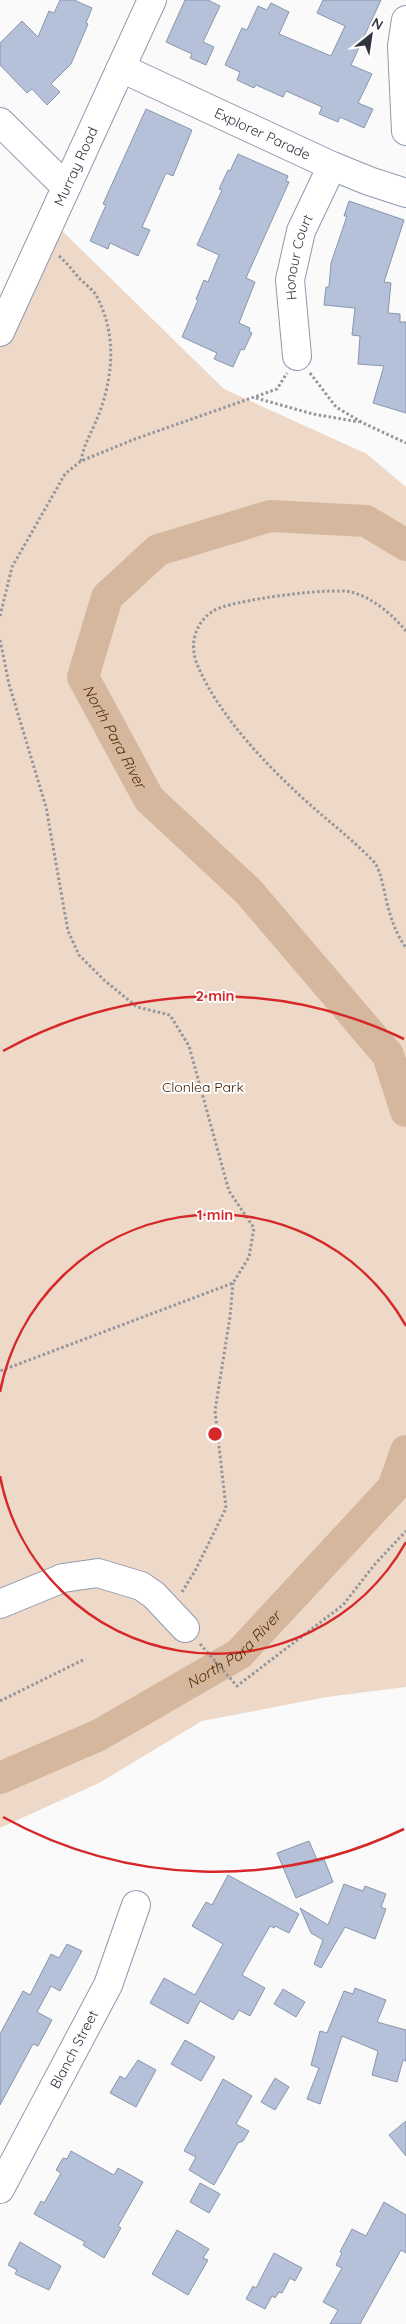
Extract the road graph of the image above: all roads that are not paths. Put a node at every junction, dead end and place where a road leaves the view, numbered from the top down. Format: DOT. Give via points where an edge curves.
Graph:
graph roads {
  1 [pos="152,0"];
  2 [pos="406,20"];
  3 [pos="121,68"];
  4 [pos="0,122"];
  5 [pos="406,131"];
  6 [pos="332,166"];
  7 [pos="66,186"];
  8 [pos="406,192"];
  9 [pos="0,332"];
  10 [pos="297,356"];
  11 [pos="0,1604"];
  12 [pos="185,1628"];
  13 [pos="136,1905"];
  14 [pos="0,2189"];
  1 -- 3 [label="street, Murray Road"];
  2 -- 5 [label="street" via="402,46"];
  3 -- 6 [label="street, Explorer Parade"];
  3 -- 7 [label="street, Murray Road"];
  4 -- 7 [label="street"];
  6 -- 8 [label="street, Explorer Parade"];
  6 -- 10 [label="street, Honour Court" via="301,231 290,280"];
  7 -- 9 [label="street, Murray Road"];
  11 -- 12 [label="street" via="63,1578 98,1573 142,1586"];
  13 -- 14 [label="street, Blanch Street" via="108,1986"];
}
